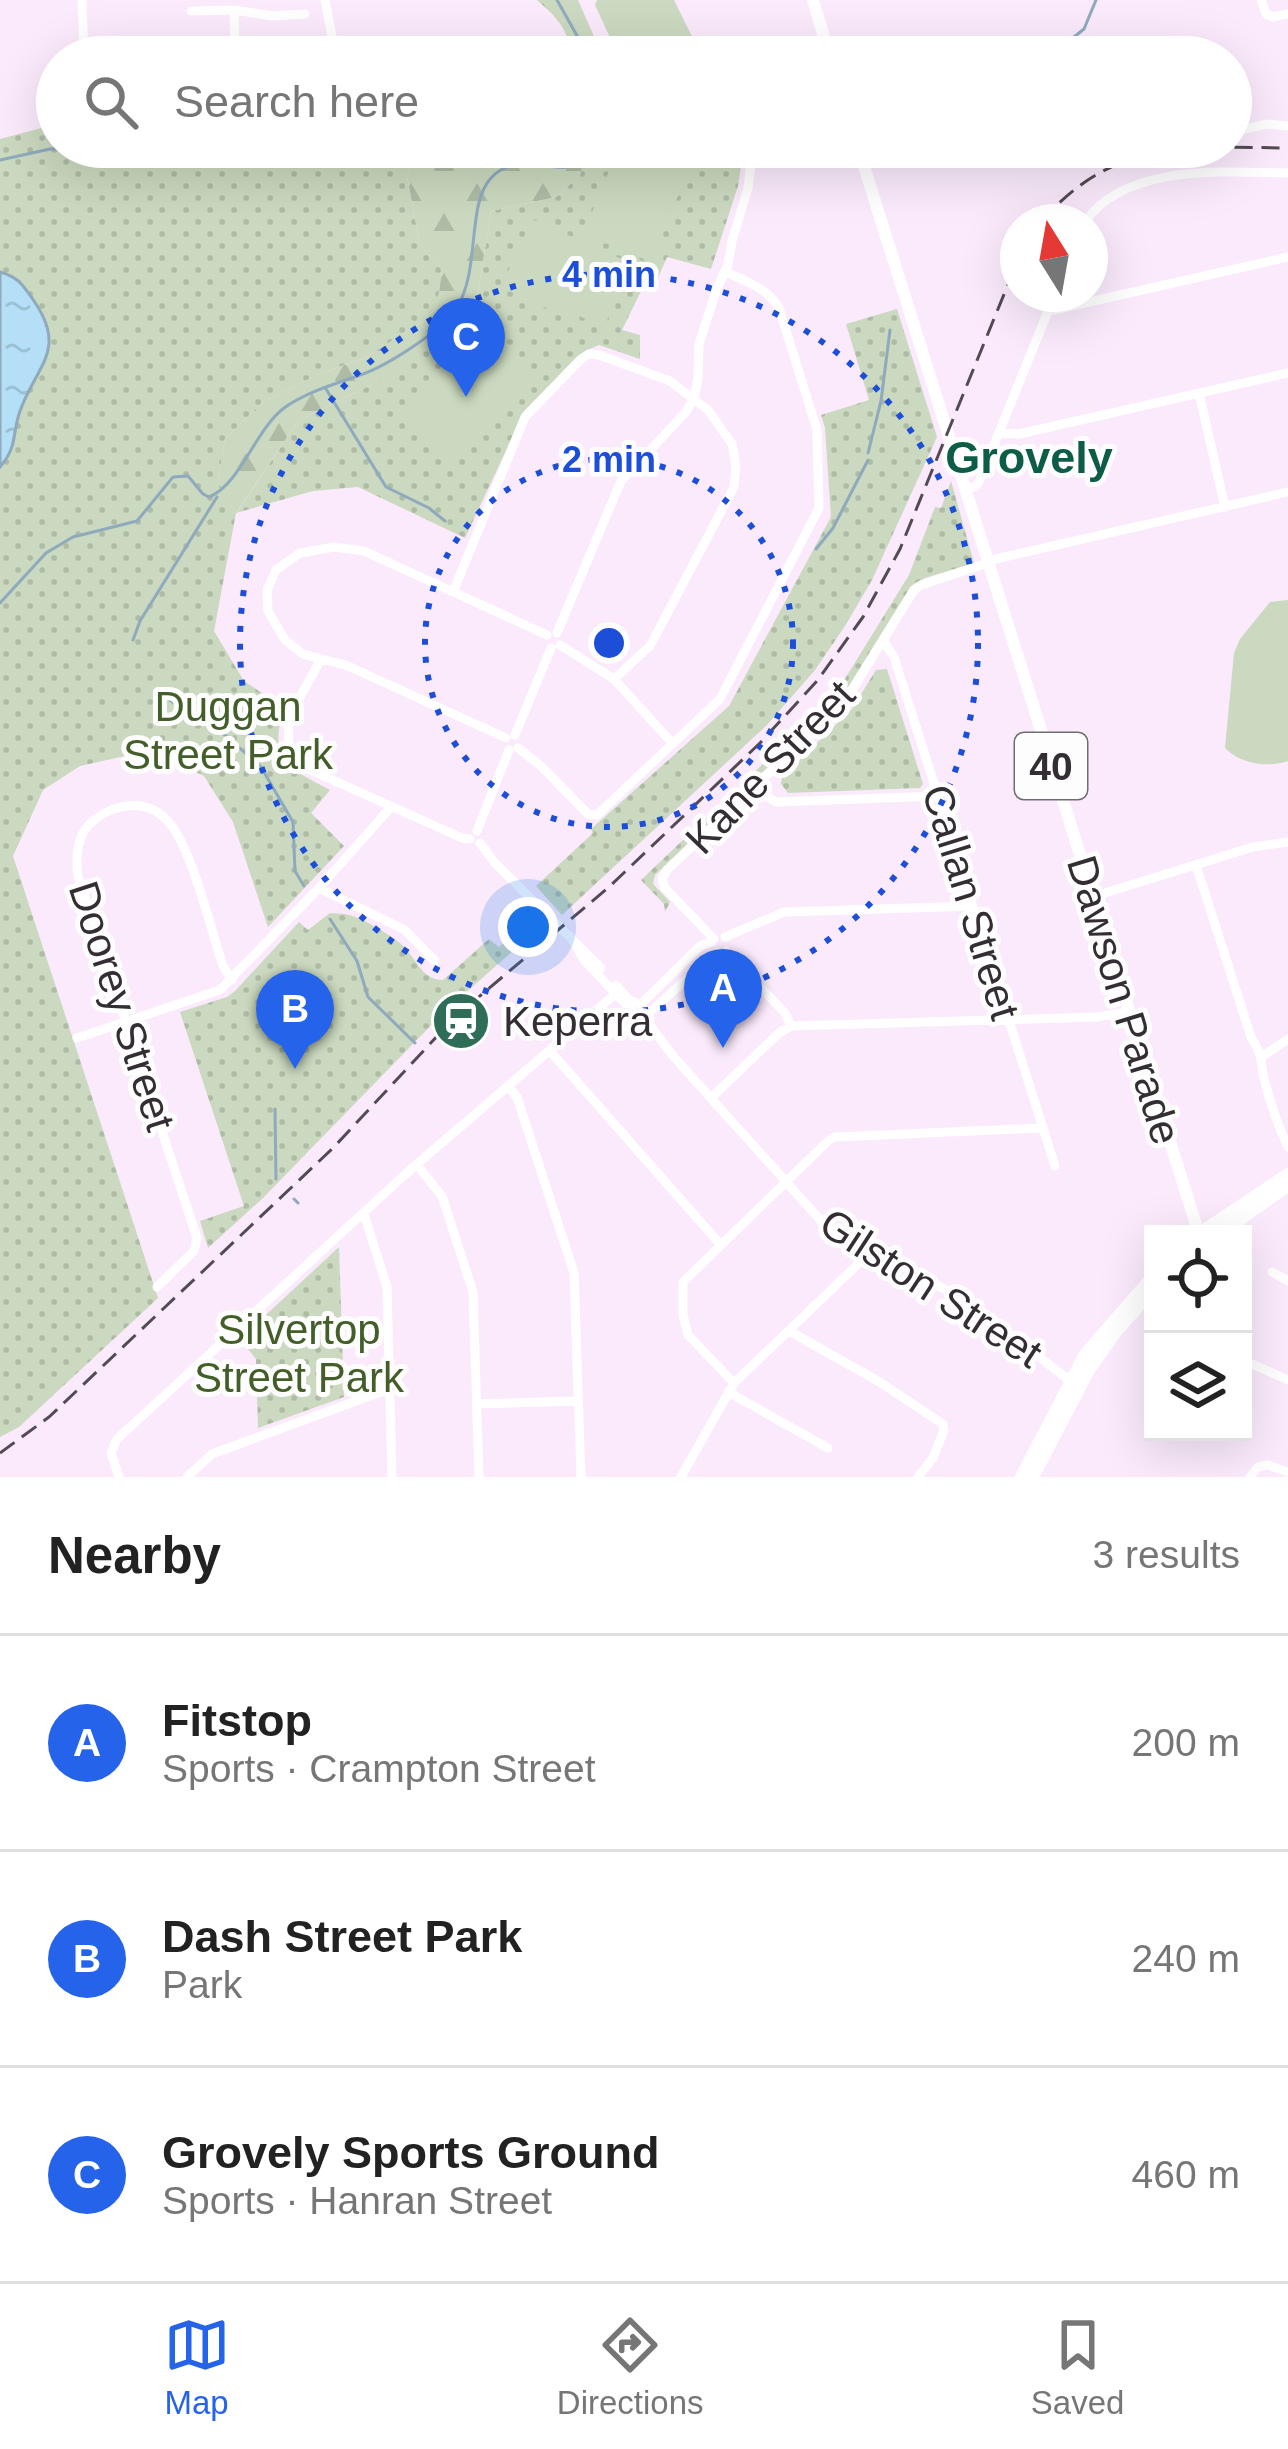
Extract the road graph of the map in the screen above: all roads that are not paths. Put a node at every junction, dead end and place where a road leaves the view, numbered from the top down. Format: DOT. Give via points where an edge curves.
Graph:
graph roads {
  1 [pos="82,0"];
  2 [pos="325,0"];
  3 [pos="813,0"];
  4 [pos="1261,0"];
  5 [pos="234,10"];
  6 [pos="191,11"];
  7 [pos="305,14"];
  8 [pos="1288,14"];
  9 [pos="83,36"];
  10 [pos="235,36"];
  11 [pos="332,36"];
  12 [pos="824,36"];
  13 [pos="1285,126"];
  14 [pos="1252,127"];
  15 [pos="750,168"];
  16 [pos="865,168"];
  17 [pos="1288,173"];
  18 [pos="1104,204"];
  19 [pos="1288,256"];
  20 [pos="726,272"];
  21 [pos="1108,298"];
  22 [pos="1048,312"];
  23 [pos="1288,373"];
  24 [pos="1199,393"];
  25 [pos="694,399"];
  26 [pos="999,433"];
  27 [pos="964,490"];
  28 [pos="1288,492"];
  29 [pos="1225,507"];
  30 [pos="987,562"];
  31 [pos="453,592"];
  32 [pos="554,640"];
  33 [pos="883,640"];
  34 [pos="321,659"];
  35 [pos="614,679"];
  36 [pos="512,743"];
  37 [pos="673,744"];
  38 [pos="755,789"];
  39 [pos="938,796"];
  40 [pos="392,806"];
  41 [pos="476,837"];
  42 [pos="1288,842"];
  43 [pos="1196,865"];
  44 [pos="319,888"];
  45 [pos="1092,897"];
  46 [pos="974,906"];
  47 [pos="719,944"];
  48 [pos="436,962"];
  49 [pos="232,980"];
  50 [pos="617,992"];
  51 [pos="642,1010"];
  52 [pos="1127,1012"];
  53 [pos="1007,1020"];
  54 [pos="125,1022"];
  55 [pos="791,1026"];
  56 [pos="77,1038"];
  57 [pos="1288,1040"];
  58 [pos="550,1051"];
  59 [pos="1263,1056"];
  60 [pos="509,1088"];
  61 [pos="711,1098"];
  62 [pos="1042,1128"];
  63 [pos="1288,1146"];
  64 [pos="417,1165"];
  65 [pos="1055,1166"];
  66 [pos="1288,1174"];
  67 [pos="785,1182"];
  68 [pos="1288,1186"];
  69 [pos="364,1214"];
  70 [pos="1195,1225"];
  71 [pos="1212,1225"];
  72 [pos="1232,1225"];
  73 [pos="721,1244"];
  74 [pos="870,1249"];
  75 [pos="1272,1272"];
  76 [pos="1288,1281"];
  77 [pos="1144,1286"];
  78 [pos="157,1287"];
  79 [pos="1144,1300"];
  80 [pos="789,1330"];
  81 [pos="1252,1364"];
  82 [pos="1288,1380"];
  83 [pos="1075,1384"];
  84 [pos="731,1388"];
  85 [pos="389,1389"];
  86 [pos="578,1401"];
  87 [pos="477,1404"];
  88 [pos="828,1448"];
  89 [pos="1288,1472"];
  90 [pos="119,1477"];
  91 [pos="187,1477"];
  92 [pos="392,1477"];
  93 [pos="479,1477"];
  94 [pos="581,1477"];
  95 [pos="681,1477"];
  96 [pos="917,1477"];
  97 [pos="1021,1477"];
  98 [pos="1033,1477"];
  99 [pos="1250,1477"];
  1 -- 9 [label="street"];
  2 -- 11 [label="street"];
  3 -- 12 [label="main road"];
  4 -- 8 [label="street" via="1266,14"];
  5 -- 6 [label="street"];
  5 -- 7 [label="street"];
  5 -- 10 [label="street"];
  13 -- 14 [label="street"];
  15 -- 20 [label="street"];
  16 -- 27 [label="main road, Dawson Parade / 40"];
  17 -- 18 [label="street" via="1145,181"];
  19 -- 21 [label="street"];
  20 -- 25 [label="street" via="699,344"];
  20 -- 37 [label="street" via="778,308 817,430 818,508 723,695"];
  22 -- 26 [label="street"];
  23 -- 24 [label="street"];
  24 -- 26 [label="street"];
  24 -- 29 [label="street"];
  25 -- 31 [label="street" via="661,377 599,355 581,359 525,417"];
  25 -- 32 [label="street" via="621,481"];
  25 -- 35 [label="street" via="732,444 734,487 650,646"];
  26 -- 27 [label="street" via="979,482"];
  27 -- 30 [label="main road, Dawson Parade / 40"];
  28 -- 29 [label="street, Kane Street"];
  29 -- 30 [label="street, Kane Street"];
  30 -- 33 [label="street, Kane Street" via="914,590"];
  30 -- 45 [label="main road, Dawson Parade / 40"];
  31 -- 32 [label="street"];
  31 -- 34 [label="street" via="364,551 300,553 276,570 268,611 285,640"];
  32 -- 35 [label="street"];
  32 -- 36 [label="street"];
  33 -- 38 [label="street, Kane Street" via="845,701"];
  33 -- 39 [label="street, Callan Street"];
  34 -- 36 [label="street"];
  34 -- 40 [label="street" via="288,718 289,750 306,768"];
  35 -- 37 [label="street"];
  36 -- 37 [label="street" via="597,815"];
  36 -- 41 [label="street"];
  38 -- 39 [label="street" via="776,802"];
  38 -- 47 [label="street, Kane Street" via="662,878"];
  39 -- 46 [label="street, Callan Street"];
  40 -- 41 [label="street"];
  40 -- 44 [label="street"];
  41 -- 50 [label="street, Gilston Street"];
  42 -- 43 [label="street"];
  43 -- 45 [label="street"];
  43 -- 59 [label="street"];
  44 -- 48 [label="street" via="405,930"];
  44 -- 49 [label="street"];
  45 -- 52 [label="main road, Dawson Parade / 40"];
  46 -- 47 [label="street" via="784,912"];
  46 -- 53 [label="street, Callan Street"];
  47 -- 51 [label="street"];
  47 -- 55 [label="street"];
  49 -- 54 [label="street"];
  49 -- 54 [label="street, Doorey Street" via="183,844 165,818 141,806 112,808 89,824 76,862"];
  50 -- 51 [label="street, Gilston Street"];
  50 -- 58 [label="street"];
  51 -- 61 [label="street, Gilston Street"];
  52 -- 53 [label="street"];
  52 -- 70 [label="main road, Dawson Parade / 40"];
  53 -- 55 [label="street"];
  53 -- 62 [label="street, Callan Street"];
  54 -- 56 [label="street"];
  54 -- 78 [label="street, Doorey Street" via="196,1238 194,1251"];
  55 -- 61 [label="street"];
  57 -- 59 [label="street"];
  58 -- 60 [label="street"];
  58 -- 73 [label="street"];
  59 -- 63 [label="street"];
  60 -- 64 [label="street"];
  60 -- 86 [label="street" via="574,1273"];
  61 -- 67 [label="street, Gilston Street"];
  62 -- 65 [label="street, Callan Street"];
  62 -- 67 [label="street" via="835,1137"];
  64 -- 69 [label="street"];
  64 -- 87 [label="street" via="442,1196 473,1292"];
  66 -- 71 [label="main road"];
  67 -- 73 [label="street"];
  67 -- 74 [label="street, Gilston Street" via="824,1223"];
  68 -- 72 [label="main road"];
  69 -- 85 [label="street" via="387,1287"];
  69 -- 90 [label="street" via="118,1438 111,1453"];
  73 -- 84 [label="street" via="684,1280 683,1315 688,1335"];
  74 -- 80 [label="street"];
  74 -- 83 [label="street, Gilston Street" via="963,1300"];
  75 -- 76 [label="street"];
  77 -- 83 [label="main road" via="1092,1343"];
  79 -- 83 [label="main road"];
  80 -- 84 [label="street"];
  80 -- 96 [label="street" via="943,1424"];
  81 -- 82 [label="street"];
  83 -- 97 [label="main road"];
  83 -- 98 [label="main road"];
  84 -- 88 [label="street"];
  84 -- 95 [label="street"];
  85 -- 91 [label="street" via="212,1454"];
  85 -- 92 [label="street"];
  86 -- 87 [label="street"];
  86 -- 94 [label="street"];
  87 -- 93 [label="street"];
  89 -- 99 [label="street" via="1268,1465"];
}
